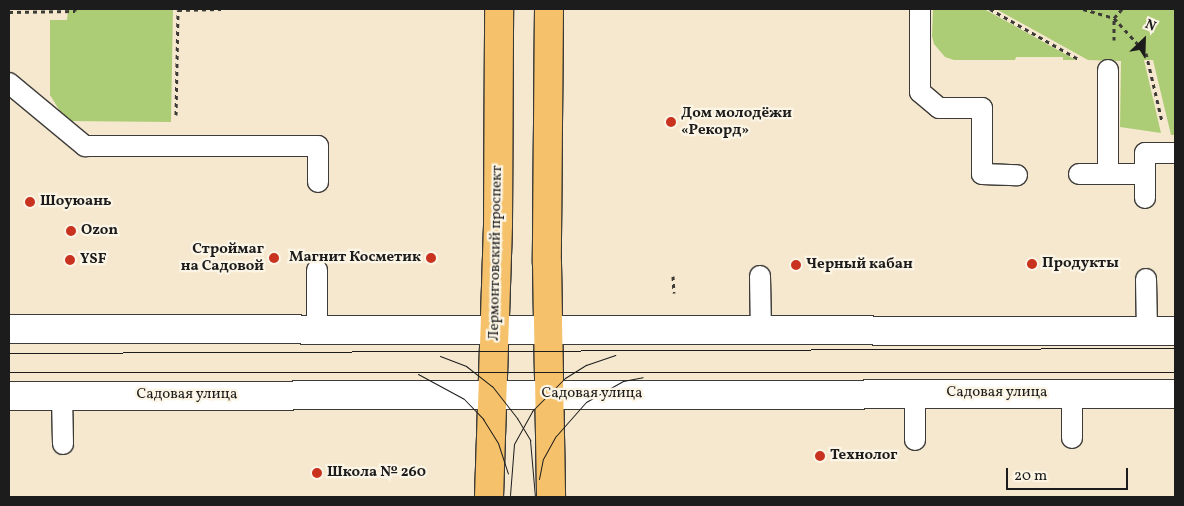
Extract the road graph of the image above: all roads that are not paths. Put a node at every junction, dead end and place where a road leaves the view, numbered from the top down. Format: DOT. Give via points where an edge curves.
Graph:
graph roads {
  1 [pos="499,9"];
  2 [pos="549,9"];
  3 [pos="920,9"];
  4 [pos="1108,70"];
  5 [pos="9,83"];
  6 [pos="1173,153"];
  7 [pos="1079,174"];
  8 [pos="1108,174"];
  9 [pos="1145,174"];
  10 [pos="1016,175"];
  11 [pos="318,182"];
  12 [pos="1145,198"];
  13 [pos="317,270"];
  14 [pos="760,276"];
  15 [pos="1146,279"];
  16 [pos="9,330"];
  17 [pos="317,330"];
  18 [pos="494,330"];
  19 [pos="549,330"];
  20 [pos="761,331"];
  21 [pos="1147,331"];
  22 [pos="1175,332"];
  23 [pos="915,393"];
  24 [pos="1072,393"];
  25 [pos="492,394"];
  26 [pos="551,394"];
  27 [pos="1175,394"];
  28 [pos="9,396"];
  29 [pos="62,396"];
  30 [pos="1072,438"];
  31 [pos="915,440"];
  32 [pos="63,444"];
  33 [pos="489,497"];
  34 [pos="551,497"];
  1 -- 18 [label="main road, Лермонтовский проспект"];
  2 -- 19 [label="main road"];
  3 -- 10 [label="lane" via="920,92 939,108 982,108 982,174"];
  4 -- 8 [label="lane"];
  5 -- 11 [label="lane" via="85,146 318,146"];
  6 -- 9 [label="lane" via="1145,153"];
  7 -- 8 [label="lane"];
  8 -- 9 [label="lane"];
  9 -- 12 [label="lane"];
  13 -- 17 [label="lane"];
  14 -- 20 [label="lane"];
  15 -- 21 [label="lane"];
  16 -- 17 [label="street"];
  17 -- 18 [label="street"];
  18 -- 19 [label="street"];
  18 -- 25 [label="main road, Лермонтовский проспект"];
  19 -- 20 [label="street"];
  19 -- 26 [label="main road"];
  20 -- 21 [label="street"];
  21 -- 22 [label="street"];
  23 -- 24 [label="street, Садовая улица"];
  23 -- 26 [label="street, Садовая улица"];
  23 -- 31 [label="lane"];
  24 -- 27 [label="street, Садовая улица"];
  24 -- 30 [label="lane"];
  25 -- 26 [label="street, Садовая улица"];
  25 -- 29 [label="street, Садовая улица"];
  25 -- 33 [label="main road, Лермонтовский проспект"];
  26 -- 34 [label="main road"];
  28 -- 29 [label="street, Садовая улица"];
  29 -- 32 [label="lane"];
}
